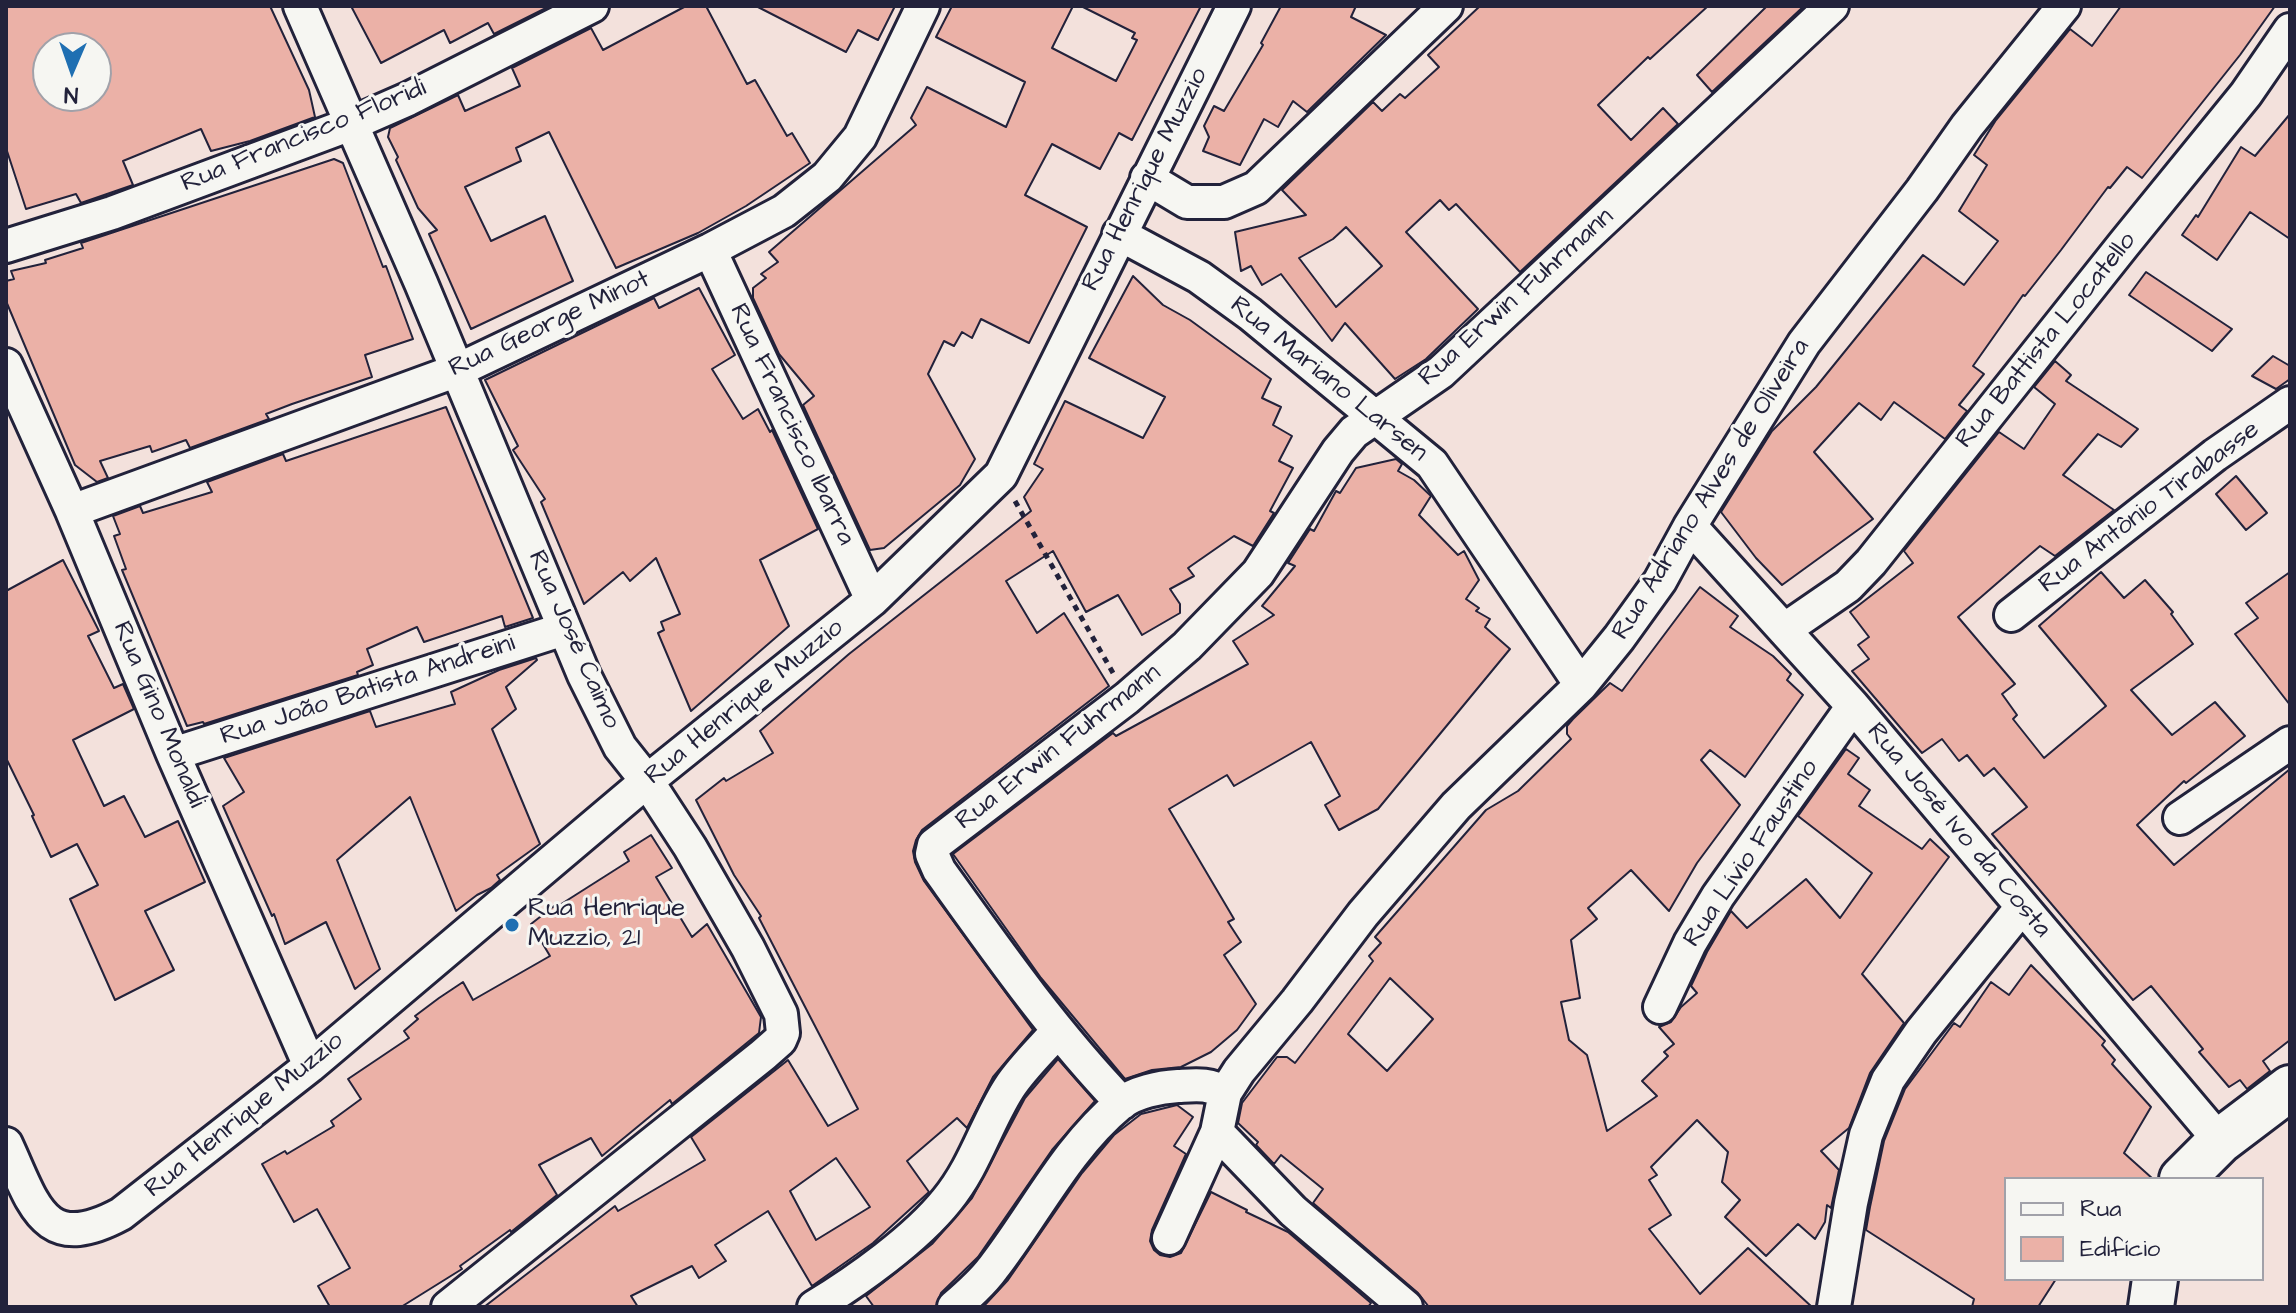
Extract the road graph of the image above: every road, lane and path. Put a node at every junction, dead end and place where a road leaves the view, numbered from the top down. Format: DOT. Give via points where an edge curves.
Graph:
graph roads {
  1 [pos="300,6"];
  2 [pos="592,6"];
  3 [pos="923,6"];
  4 [pos="1234,6"];
  5 [pos="1446,6"];
  6 [pos="1832,6"];
  7 [pos="2064,6"];
  8 [pos="2290,30"];
  9 [pos="351,124"];
  10 [pos="1147,178"];
  11 [pos="1119,234"];
  12 [pos="6,246"];
  13 [pos="710,250"];
  14 [pos="6,365"];
  15 [pos="458,370"];
  16 [pos="2290,403"];
  17 [pos="1375,419"];
  18 [pos="1001,475"];
  19 [pos="72,511"];
  20 [pos="1690,526"];
  21 [pos="872,600"];
  22 [pos="2011,615"];
  23 [pos="564,629"];
  24 [pos="1784,630"];
  25 [pos="1581,685"];
  26 [pos="1127,698"];
  27 [pos="1853,706"];
  28 [pos="2290,743"];
  29 [pos="173,754"];
  30 [pos="647,781"];
  31 [pos="2180,818"];
  32 [pos="2022,907"];
  33 [pos="1660,1007"];
  34 [pos="1057,1032"];
  35 [pos="310,1066"];
  36 [pos="2290,1088"];
  37 [pos="1225,1093"];
  38 [pos="1122,1103"];
  39 [pos="1217,1132"];
  40 [pos="2220,1141"];
  41 [pos="6,1144"];
  42 [pos="2184,1177"];
  43 [pos="1169,1238"];
  44 [pos="2155,1281"];
  45 [pos="448,1307"];
  46 [pos="814,1307"];
  47 [pos="954,1307"];
  48 [pos="1406,1307"];
  49 [pos="1834,1307"];
  50 [pos="2151,1307"];
  1 -- 9 [label="street, Rua José Caimo"];
  2 -- 9 [label="street, Rua Francisco Floridi"];
  3 -- 13 [label="street, Rua George Minot" via="860,137 827,177 784,211"];
  4 -- 10 [label="street, Rua Henrique Muzzio"];
  5 -- 10 [label="street" via="1256,188 1224,202 1187,202"];
  6 -- 17 [label="street, Rua Erwin Fuhrmann" via="1441,372"];
  7 -- 20 [label="street, Rua Adriano Alves de Oliveira" via="1804,343"];
  8 -- 24 [label="street, Rua Battista Locatello" via="2246,94 1871,562 1848,586"];
  9 -- 12 [label="street, Rua Francisco Floridi" via="112,213"];
  9 -- 15 [label="street, Rua José Caimo"];
  10 -- 11 [label="street, Rua Henrique Muzzio"];
  11 -- 17 [label="street, Rua Mariano Larsen" via="1199,277"];
  11 -- 18 [label="street, Rua Henrique Muzzio"];
  13 -- 15 [label="street, Rua George Minot"];
  13 -- 21 [label="street, Rua Francisco Ibarra"];
  14 -- 19 [label="street, Rua Gino Monaldi"];
  15 -- 19 [label="street, Rua George Minot"];
  15 -- 23 [label="street, Rua José Caimo"];
  16 -- 22 [label="street, Rua Antônio Tirabasse"];
  17 -- 25 [label="street, Rua Mariano Larsen" via="1432,464"];
  17 -- 26 [label="street, Rua Erwin Fuhrmann" via="1338,451 1258,573"];
  18 -- 21 [label="street, Rua Henrique Muzzio"];
  18 -- 26 [label="path"];
  19 -- 29 [label="street, Rua Gino Monaldi"];
  20 -- 24 [label="street, Rua José Ivo da Costa"];
  20 -- 25 [label="street, Rua Adriano Alves de Oliveira" via="1660,581"];
  21 -- 30 [label="street, Rua Henrique Muzzio"];
  23 -- 29 [label="street, Rua João Batista Andreini"];
  23 -- 30 [label="street, Rua José Caimo" via="620,747"];
  24 -- 27 [label="street, Rua José Ivo da Costa"];
  25 -- 37 [label="street, Rua Adriano Alves de Oliveira" via="1456,806 1363,914"];
  26 -- 34 [label="street, Rua Erwin Fuhrmann" via="934,845 932,854"];
  27 -- 32 [label="street, Rua José Ivo da Costa"];
  27 -- 33 [label="street, Rua Lívio Faustino" via="1718,896"];
  28 -- 31 [label="street"];
  29 -- 35 [label="street, Rua Gino Monaldi"];
  30 -- 35 [label="street, Rua Henrique Muzzio"];
  30 -- 45 [label="street, Rua José Caimo" via="748,948 781,1014 783,1033 763,1055"];
  32 -- 40 [label="street, Rua José Ivo da Costa"];
  32 -- 49 [label="street" via="1888,1080 1866,1135"];
  34 -- 38 [label="street"];
  34 -- 46 [label="street" via="1010,1087 946,1201 889,1255"];
  35 -- 41 [label="street, Rua Henrique Muzzio" via="121,1214 87,1228 51,1225 37,1209"];
  36 -- 40 [label="main road"];
  37 -- 38 [label="street" via="1211,1084 1162,1087"];
  37 -- 39 [label="street, Rua Adriano Alves de Oliveira"];
  38 -- 47 [label="street" via="1042,1194 991,1272"];
  39 -- 43 [label="street, Rua Adriano Alves de Oliveira"];
  39 -- 48 [label="street" via="1293,1211"];
  40 -- 42 [label="main road"];
  44 -- 50 [label="main road"];
}
